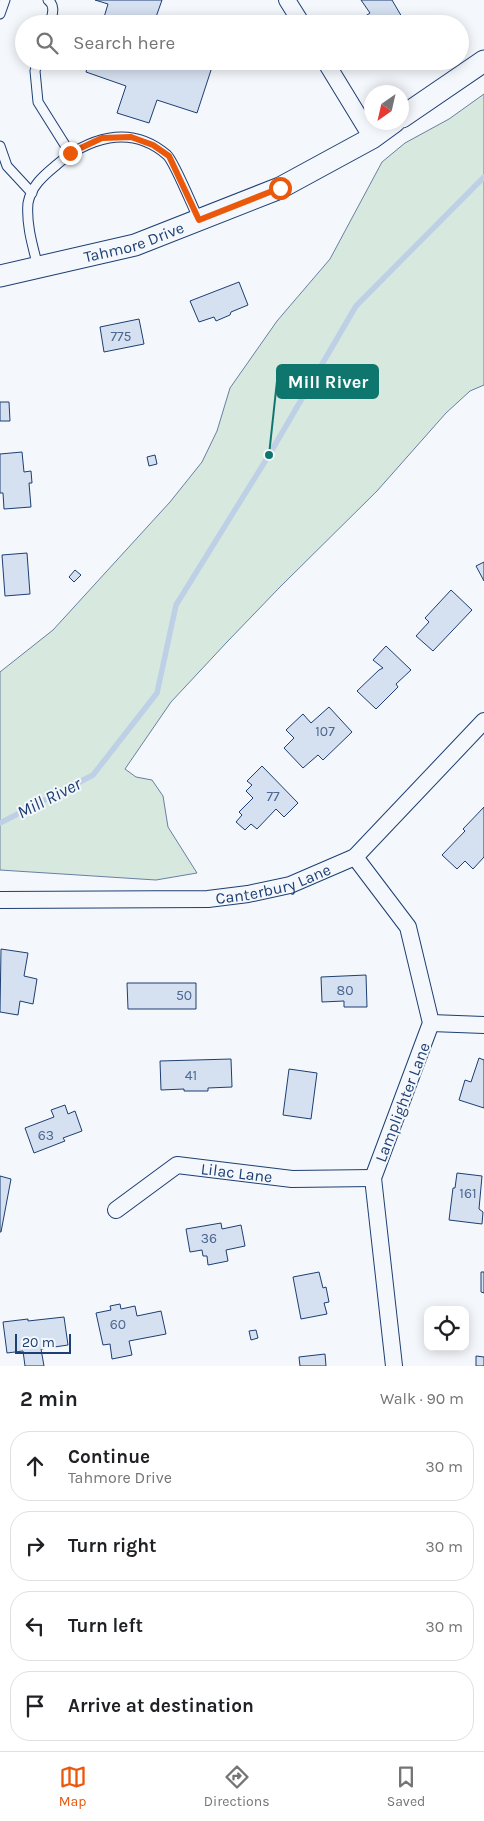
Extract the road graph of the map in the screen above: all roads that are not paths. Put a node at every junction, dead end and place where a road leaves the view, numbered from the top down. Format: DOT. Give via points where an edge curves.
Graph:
graph roads {
  1 [pos="5,0"];
  2 [pos="48,0"];
  3 [pos="287,0"];
  4 [pos="0,14"];
  5 [pos="53,15"];
  6 [pos="296,15"];
  7 [pos="484,61"];
  8 [pos="35,70"];
  9 [pos="330,70"];
  10 [pos="409,113"];
  11 [pos="383,130"];
  12 [pos="372,138"];
  13 [pos="0,146"];
  14 [pos="70,153"];
  15 [pos="32,193"];
  16 [pos="199,220"];
  17 [pos="38,267"];
  18 [pos="0,276"];
  19 [pos="484,722"];
  20 [pos="355,857"];
  21 [pos="0,900"];
  22 [pos="432,1023"];
  23 [pos="484,1025"];
  24 [pos="373,1178"];
  25 [pos="116,1210"];
  26 [pos="394,1366"];
  1 -- 4 [label="lane"];
  2 -- 5 [label="lane"];
  3 -- 6 [label="street"];
  7 -- 10 [label="street"];
  8 -- 14 [label="lane" via="38,102"];
  9 -- 12 [label="street"];
  11 -- 12 [label="street, Tahmore Drive"];
  12 -- 16 [label="street, Tahmore Drive" via="280,188"];
  13 -- 15 [label="lane" via="7,166"];
  14 -- 15 [label="lane" via="37,182"];
  14 -- 16 [label="lane" via="102,138 131,137 153,145 169,156"];
  15 -- 17 [label="lane" via="28,203 29,231"];
  16 -- 17 [label="street, Tahmore Drive" via="135,245"];
  17 -- 18 [label="street, Tahmore Drive"];
  19 -- 20 [label="street, Canterbury Lane"];
  20 -- 21 [label="street, Canterbury Lane" via="290,885 208,899"];
  20 -- 22 [label="street, Lamplighter Lane" via="408,927"];
  22 -- 23 [label="street"];
  22 -- 24 [label="street, Lamplighter Lane"];
  24 -- 25 [label="street, Lilac Lane" via="292,1179 177,1165"];
  24 -- 26 [label="street, Lamplighter Lane"];
}
